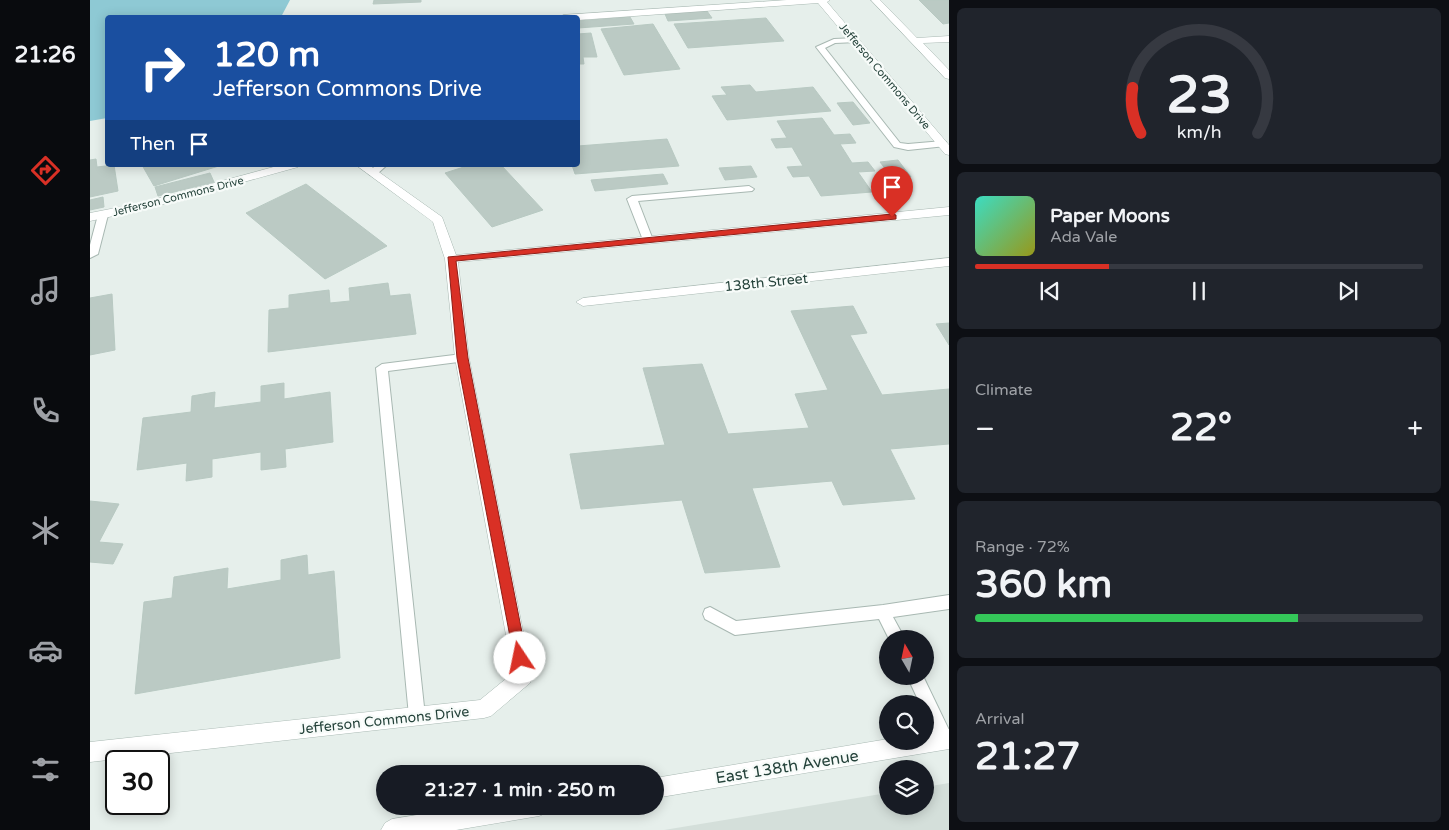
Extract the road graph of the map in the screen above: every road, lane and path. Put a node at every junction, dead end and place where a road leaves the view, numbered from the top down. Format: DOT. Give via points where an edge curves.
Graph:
graph roads {
  1 [pos="824,0"];
  2 [pos="875,0"];
  3 [pos="580,17"];
  4 [pos="949,39"];
  5 [pos="854,40"];
  6 [pos="917,41"];
  7 [pos="949,76"];
  8 [pos="946,148"];
  9 [pos="287,167"];
  10 [pos="377,169"];
  11 [pos="749,189"];
  12 [pos="949,212"];
  13 [pos="103,215"];
  14 [pos="90,217"];
  15 [pos="648,240"];
  16 [pos="90,255"];
  17 [pos="451,259"];
  18 [pos="949,262"];
  19 [pos="583,302"];
  20 [pos="462,358"];
  21 [pos="949,602"];
  22 [pos="884,612"];
  23 [pos="710,614"];
  24 [pos="893,630"];
  25 [pos="920,685"];
  26 [pos="417,716"];
  27 [pos="947,740"];
  28 [pos="90,752"];
  29 [pos="664,787"];
  30 [pos="484,815"];
  31 [pos="392,830"];
  1 -- 3 [label="street, Jefferson Commons Drive"];
  1 -- 5 [label="street, Jefferson Commons Drive"];
  2 -- 6 [label="street"];
  4 -- 6 [label="street"];
  5 -- 8 [label="street, Jefferson Commons Drive"];
  5 -- 8 [label="lane" via="834,41 820,47 897,145"];
  6 -- 7 [label="street"];
  9 -- 13 [label="street, Jefferson Commons Drive"];
  10 -- 17 [label="street, Jefferson Commons Drive" via="438,220"];
  11 -- 15 [label="lane" via="632,199"];
  12 -- 15 [label="street"];
  13 -- 14 [label="street, Jefferson Commons Drive"];
  13 -- 16 [label="lane" via="93,254"];
  15 -- 17 [label="street"];
  17 -- 20 [label="street, Jefferson Commons Drive"];
  18 -- 19 [label="street, 138th Street"];
  20 -- 26 [label="lane" via="382,368"];
  20 -- 26 [label="street, Jefferson Commons Drive" via="523,677 484,709"];
  21 -- 22 [label="lane"];
  22 -- 23 [label="lane" via="735,628"];
  22 -- 24 [label="lane"];
  25 -- 27 [label="lane"];
  26 -- 28 [label="street, Jefferson Commons Drive"];
  27 -- 29 [label="street, East 138th Avenue"];
  30 -- 31 [label="street"];
}
